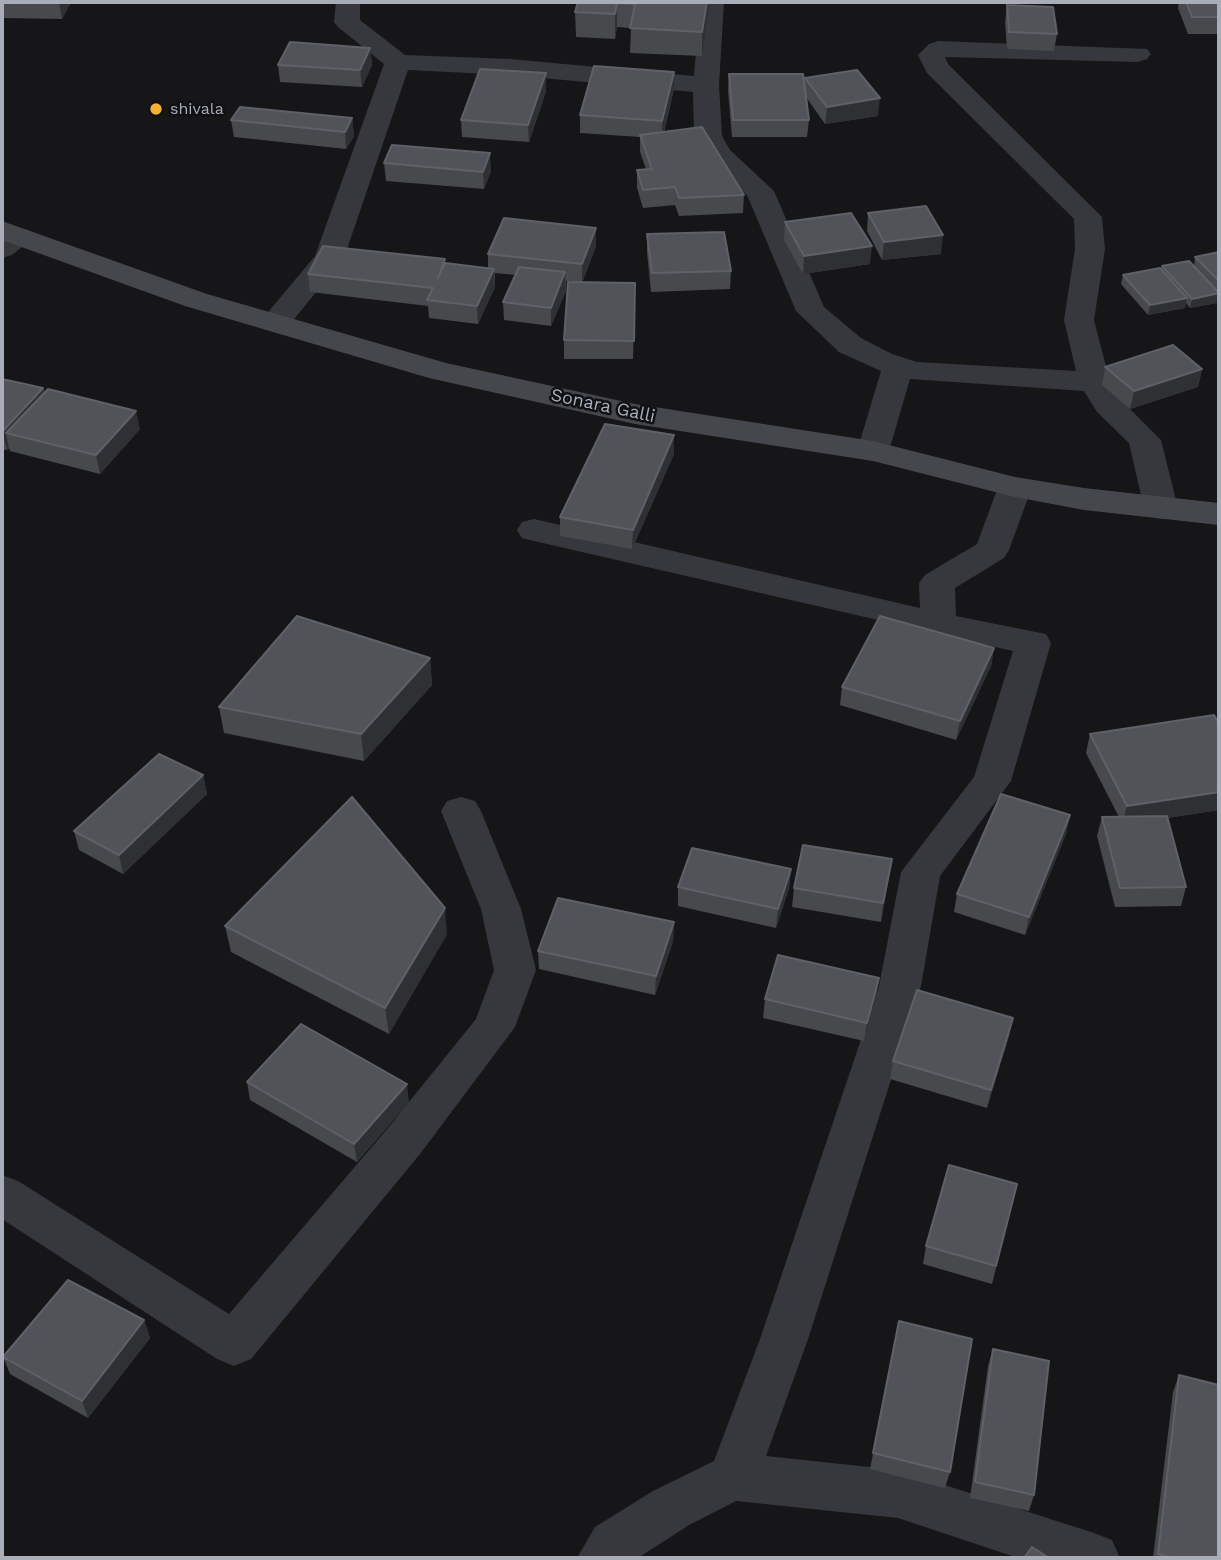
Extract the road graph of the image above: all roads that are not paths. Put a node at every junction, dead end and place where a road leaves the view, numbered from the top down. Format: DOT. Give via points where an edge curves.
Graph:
graph roads {
  1 [pos="348,2"];
  2 [pos="712,2"];
  3 [pos="1138,54"];
  4 [pos="398,62"];
  5 [pos="706,85"];
  6 [pos="8,239"];
  7 [pos="275,323"];
  8 [pos="898,366"];
  9 [pos="1094,382"];
  10 [pos="873,451"];
  11 [pos="1015,487"];
  12 [pos="1161,508"];
  13 [pos="1219,514"];
  14 [pos="534,530"];
  15 [pos="939,624"];
  16 [pos="461,811"];
  17 [pos="2,1195"];
  18 [pos="733,1478"];
  19 [pos="603,1558"];
  20 [pos="1094,1558"];
  1 -- 4 [label="street" via="348,22"];
  2 -- 5 [label="street"];
  3 -- 9 [label="street" via="939,49 931,55 936,66 1088,217 1090,249 1079,320"];
  4 -- 5 [label="street"];
  4 -- 7 [label="street" via="329,258"];
  5 -- 8 [label="street" via="708,136 720,155 760,191 811,311 850,345"];
  6 -- 7 [label="street, Sonara Galli"];
  7 -- 10 [label="street, Sonara Galli" via="440,371 635,414"];
  8 -- 9 [label="street"];
  8 -- 10 [label="street"];
  9 -- 12 [label="street" via="1108,405 1145,440"];
  10 -- 11 [label="street, Sonara Galli"];
  11 -- 12 [label="street, Sonara Galli"];
  11 -- 15 [label="street" via="992,550 937,583"];
  12 -- 13 [label="street, Sonara Galli"];
  14 -- 15 [label="street"];
  15 -- 18 [label="street" via="1033,643 992,782 921,872 900,986 784,1339"];
  16 -- 17 [label="street" via="501,909 515,970 494,1027 234,1344"];
  18 -- 19 [label="street" via="671,1508 613,1545"];
  18 -- 20 [label="street" via="898,1494"];
}
